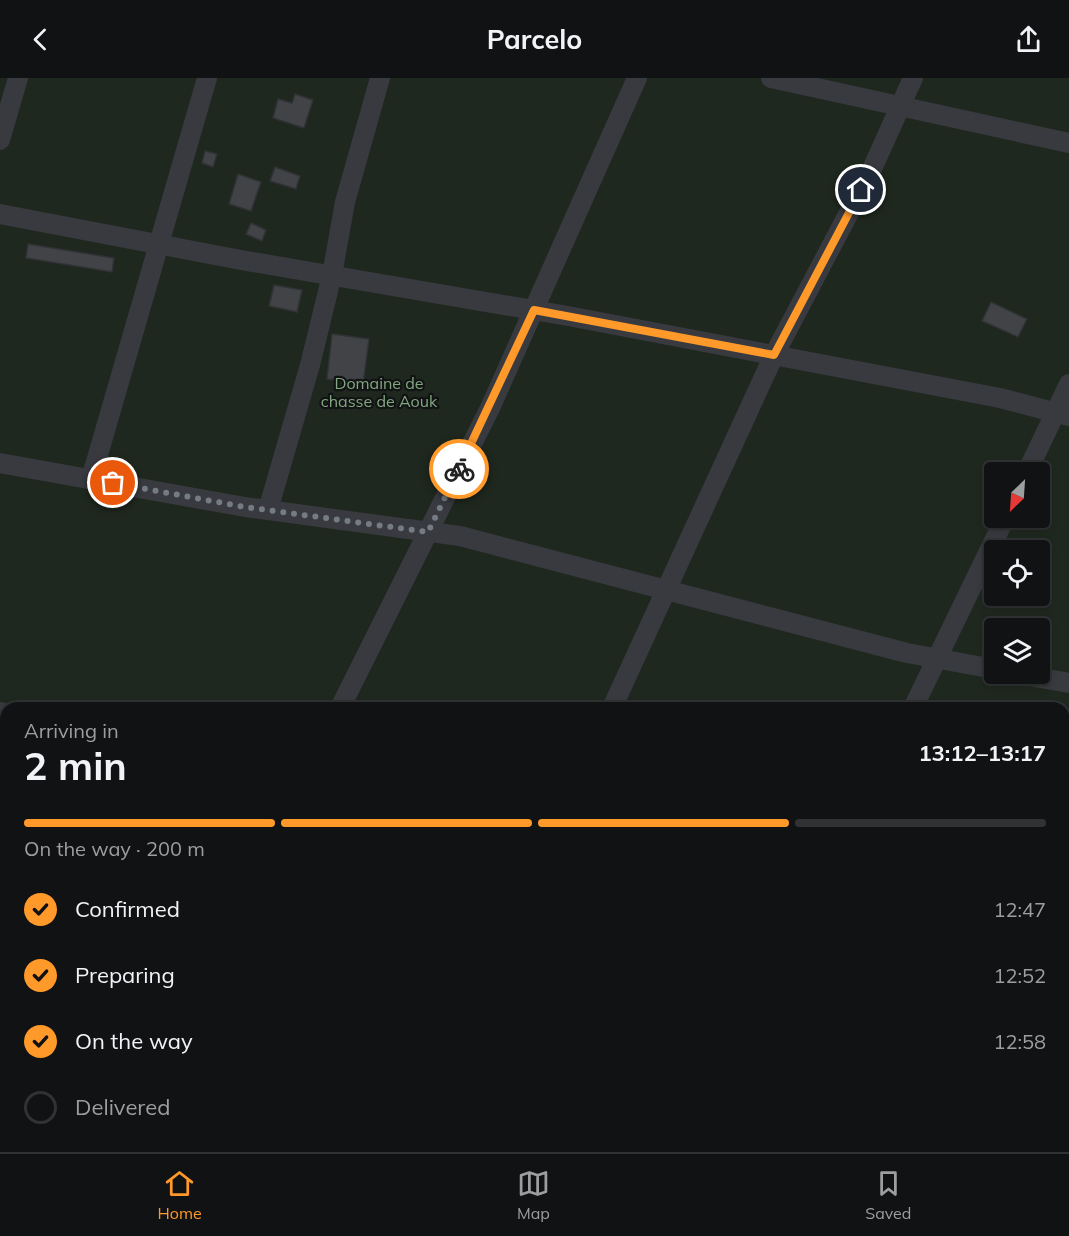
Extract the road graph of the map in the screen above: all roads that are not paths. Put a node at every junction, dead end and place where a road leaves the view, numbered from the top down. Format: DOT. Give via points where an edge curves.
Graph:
graph roads {
  1 [pos="18,78"];
  2 [pos="207,78"];
  3 [pos="380,78"];
  4 [pos="637,78"];
  5 [pos="771,78"];
  6 [pos="913,78"];
  7 [pos="900,106"];
  8 [pos="0,140"];
  9 [pos="1069,142"];
  10 [pos="0,214"];
  11 [pos="160,245"];
  12 [pos="332,276"];
  13 [pos="534,310"];
  14 [pos="774,355"];
  15 [pos="1069,384"];
  16 [pos="1062,414"];
  17 [pos="1033,462"];
  18 [pos="0,463"];
  19 [pos="91,479"];
  20 [pos="268,510"];
  21 [pos="1000,528"];
  22 [pos="428,532"];
  23 [pos="666,590"];
  24 [pos="937,659"];
  25 [pos="984,667"];
  26 [pos="1050,680"];
  27 [pos="1069,683"];
  28 [pos="343,702"];
  29 [pos="615,702"];
  30 [pos="916,702"];
  1 -- 8 [label="street"];
  2 -- 11 [label="street"];
  3 -- 12 [label="street" via="345,202"];
  4 -- 13 [label="street"];
  5 -- 7 [label="street"];
  6 -- 7 [label="street"];
  7 -- 9 [label="street"];
  7 -- 14 [label="street" via="872,169"];
  10 -- 11 [label="street"];
  11 -- 12 [label="street"];
  11 -- 19 [label="street"];
  12 -- 13 [label="street"];
  12 -- 20 [label="street"];
  13 -- 14 [label="street"];
  13 -- 22 [label="street"];
  14 -- 16 [label="street" via="1000,398"];
  14 -- 23 [label="street"];
  15 -- 16 [label="street"];
  16 -- 17 [label="street"];
  18 -- 19 [label="street"];
  19 -- 20 [label="street"];
  20 -- 22 [label="street"];
  21 -- 24 [label="street"];
  22 -- 23 [label="street" via="460,536"];
  22 -- 28 [label="street"];
  23 -- 24 [label="street"];
  23 -- 29 [label="street"];
  24 -- 25 [label="street"];
  24 -- 30 [label="street"];
  26 -- 27 [label="street"];
}
